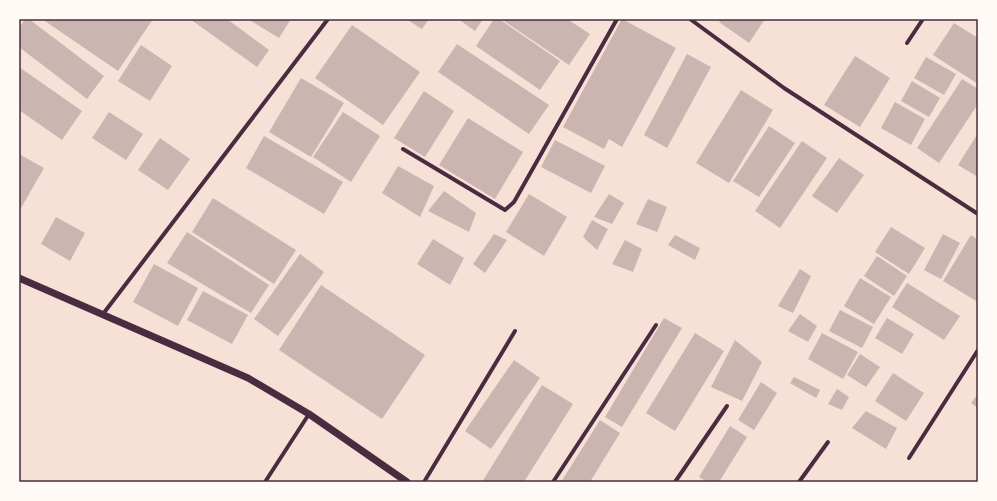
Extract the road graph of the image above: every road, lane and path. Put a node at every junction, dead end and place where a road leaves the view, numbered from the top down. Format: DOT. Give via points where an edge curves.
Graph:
graph roads {
  1 [pos="328,19"];
  2 [pos="617,19"];
  3 [pos="690,19"];
  4 [pos="923,19"];
  5 [pos="907,43"];
  6 [pos="403,149"];
  7 [pos="978,214"];
  8 [pos="19,278"];
  9 [pos="103,314"];
  10 [pos="656,325"];
  11 [pos="515,331"];
  12 [pos="978,350"];
  13 [pos="727,406"];
  14 [pos="309,414"];
  15 [pos="828,442"];
  16 [pos="909,458"];
  17 [pos="265,482"];
  18 [pos="407,482"];
  19 [pos="424,482"];
  20 [pos="553,482"];
  21 [pos="675,482"];
  22 [pos="799,482"];
  1 -- 9 [label="street"];
  2 -- 6 [label="street" via="514,202 504,210"];
  3 -- 7 [label="street" via="784,88"];
  4 -- 5 [label="street"];
  8 -- 9 [label="street"];
  9 -- 14 [label="street" via="248,378"];
  10 -- 20 [label="street"];
  11 -- 19 [label="street"];
  12 -- 16 [label="street"];
  13 -- 21 [label="street"];
  14 -- 17 [label="street"];
  14 -- 18 [label="street"];
  15 -- 22 [label="street"];
}
